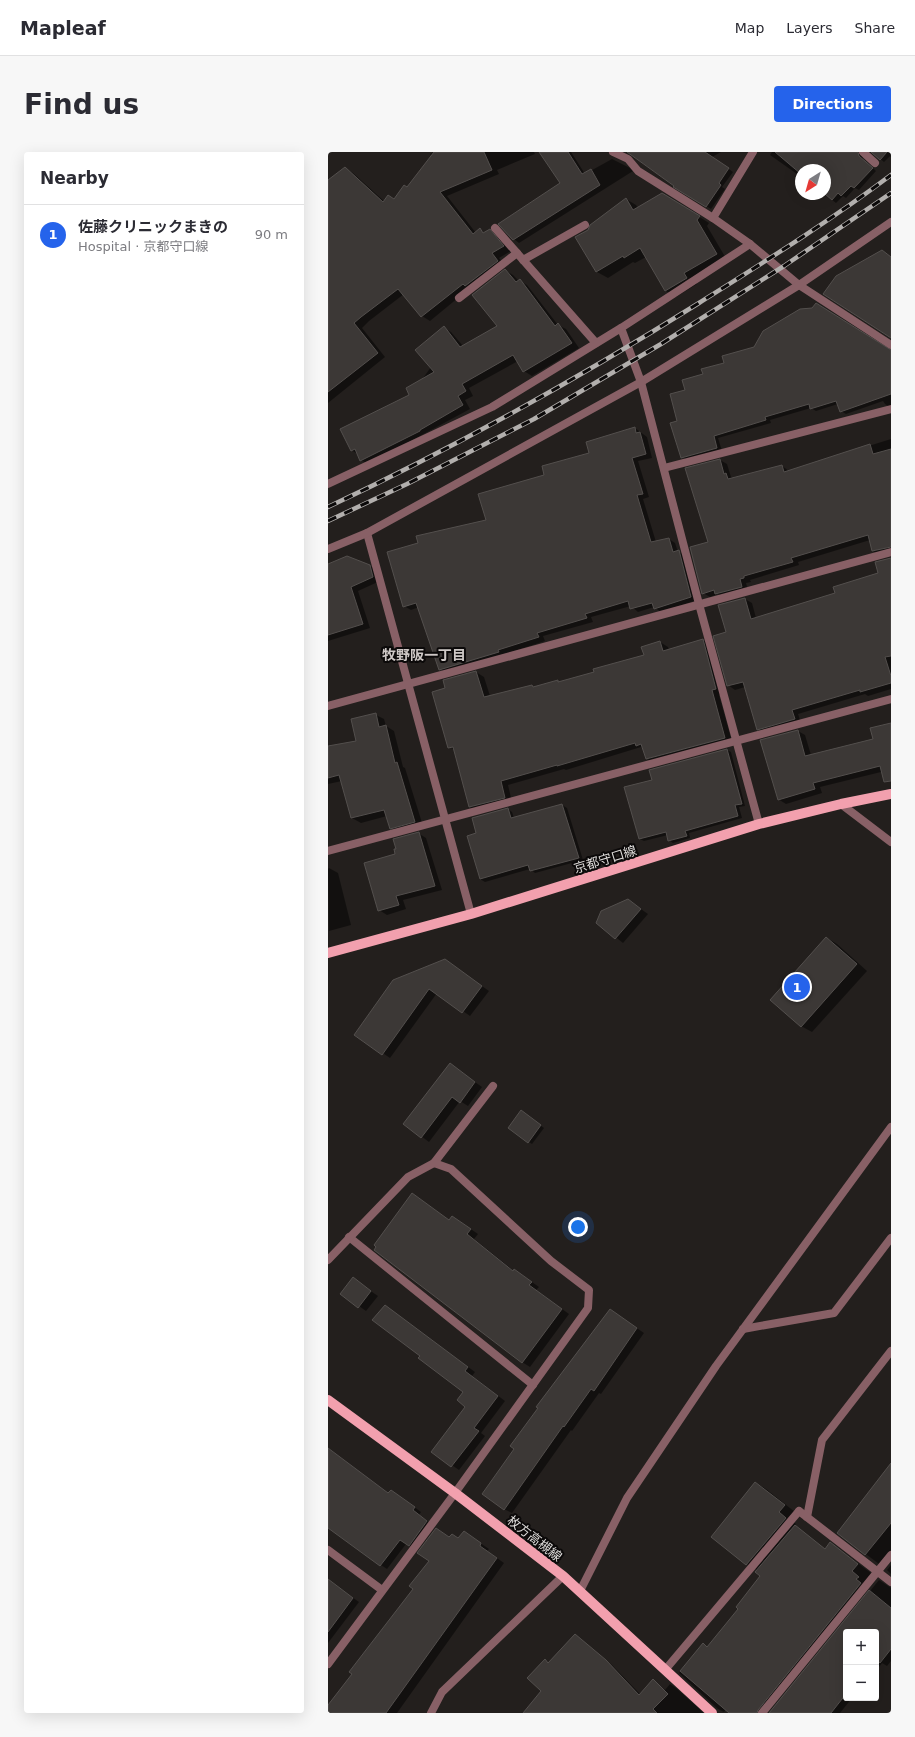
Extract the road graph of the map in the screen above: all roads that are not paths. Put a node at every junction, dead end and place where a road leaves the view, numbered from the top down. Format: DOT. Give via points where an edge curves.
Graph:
graph roads {
  1 [pos="614,152"];
  2 [pos="753,152"];
  3 [pos="863,152"];
  4 [pos="875,163"];
  5 [pos="713,218"];
  6 [pos="891,222"];
  7 [pos="585,225"];
  8 [pos="495,228"];
  9 [pos="750,244"];
  10 [pos="517,253"];
  11 [pos="523,260"];
  12 [pos="799,285"];
  13 [pos="459,298"];
  14 [pos="620,328"];
  15 [pos="596,343"];
  16 [pos="891,345"];
  17 [pos="642,382"];
  18 [pos="891,409"];
  19 [pos="664,468"];
  20 [pos="328,484"];
  21 [pos="367,533"];
  22 [pos="328,549"];
  23 [pos="891,552"];
  24 [pos="699,604"];
  25 [pos="408,684"];
  26 [pos="891,699"];
  27 [pos="328,706"];
  28 [pos="735,741"];
  29 [pos="891,794"];
  30 [pos="841,804"];
  31 [pos="445,819"];
  32 [pos="759,824"];
  33 [pos="891,842"];
  34 [pos="328,851"];
  35 [pos="470,914"];
  36 [pos="328,953"];
  37 [pos="493,1086"];
  38 [pos="891,1127"];
  39 [pos="434,1163"];
  40 [pos="349,1238"];
  41 [pos="891,1238"];
  42 [pos="328,1260"];
  43 [pos="743,1329"];
  44 [pos="891,1351"];
  45 [pos="533,1384"];
  46 [pos="328,1400"];
  47 [pos="455,1493"];
  48 [pos="807,1517"];
  49 [pos="328,1550"];
  50 [pos="891,1555"];
  51 [pos="878,1572"];
  52 [pos="563,1576"];
  53 [pos="891,1582"];
  54 [pos="382,1590"];
  55 [pos="580,1591"];
  56 [pos="328,1664"];
  57 [pos="665,1670"];
  58 [pos="431,1713"];
  59 [pos="712,1713"];
  60 [pos="762,1713"];
  1 -- 5 [label="street" via="628,159 638,171"];
  2 -- 5 [label="street"];
  3 -- 4 [label="street"];
  5 -- 9 [label="street"];
  6 -- 12 [label="street"];
  7 -- 11 [label="street"];
  8 -- 10 [label="street"];
  9 -- 12 [label="street"];
  9 -- 14 [label="street"];
  10 -- 11 [label="street"];
  10 -- 13 [label="street"];
  11 -- 15 [label="street"];
  12 -- 16 [label="street"];
  12 -- 17 [label="street"];
  14 -- 15 [label="street"];
  14 -- 17 [label="street"];
  15 -- 20 [label="street" via="492,407"];
  17 -- 19 [label="street"];
  17 -- 21 [label="street"];
  18 -- 19 [label="street"];
  19 -- 24 [label="street"];
  21 -- 22 [label="street"];
  21 -- 25 [label="street"];
  23 -- 24 [label="street"];
  24 -- 25 [label="street"];
  24 -- 28 [label="street"];
  25 -- 27 [label="street"];
  25 -- 31 [label="street"];
  26 -- 28 [label="street"];
  28 -- 31 [label="street"];
  28 -- 32 [label="street"];
  29 -- 30 [label="main road, 京都守口線"];
  30 -- 32 [label="main road, 京都守口線"];
  30 -- 33 [label="street"];
  31 -- 34 [label="street"];
  31 -- 35 [label="street"];
  32 -- 35 [label="main road, 京都守口線"];
  35 -- 36 [label="main road, 京都守口線"];
  37 -- 39 [label="street"];
  38 -- 43 [label="street"];
  39 -- 40 [label="street" via="408,1177"];
  39 -- 45 [label="street" via="451,1169 551,1261 589,1290 588,1308"];
  40 -- 42 [label="street"];
  40 -- 45 [label="street"];
  41 -- 43 [label="street" via="834,1313"];
  43 -- 55 [label="street" via="627,1498"];
  44 -- 48 [label="street" via="822,1440"];
  45 -- 47 [label="street"];
  46 -- 47 [label="main road, 枚方高槻線"];
  47 -- 52 [label="main road, 枚方高槻線"];
  47 -- 54 [label="street"];
  48 -- 51 [label="street"];
  48 -- 57 [label="street" via="799,1511"];
  49 -- 54 [label="street"];
  50 -- 51 [label="street"];
  51 -- 53 [label="street"];
  51 -- 60 [label="street"];
  52 -- 55 [label="main road, 枚方高槻線"];
  52 -- 58 [label="street" via="442,1692"];
  54 -- 56 [label="street"];
  55 -- 57 [label="main road, 枚方高槻線"];
  57 -- 59 [label="main road, 枚方高槻線"];
}
